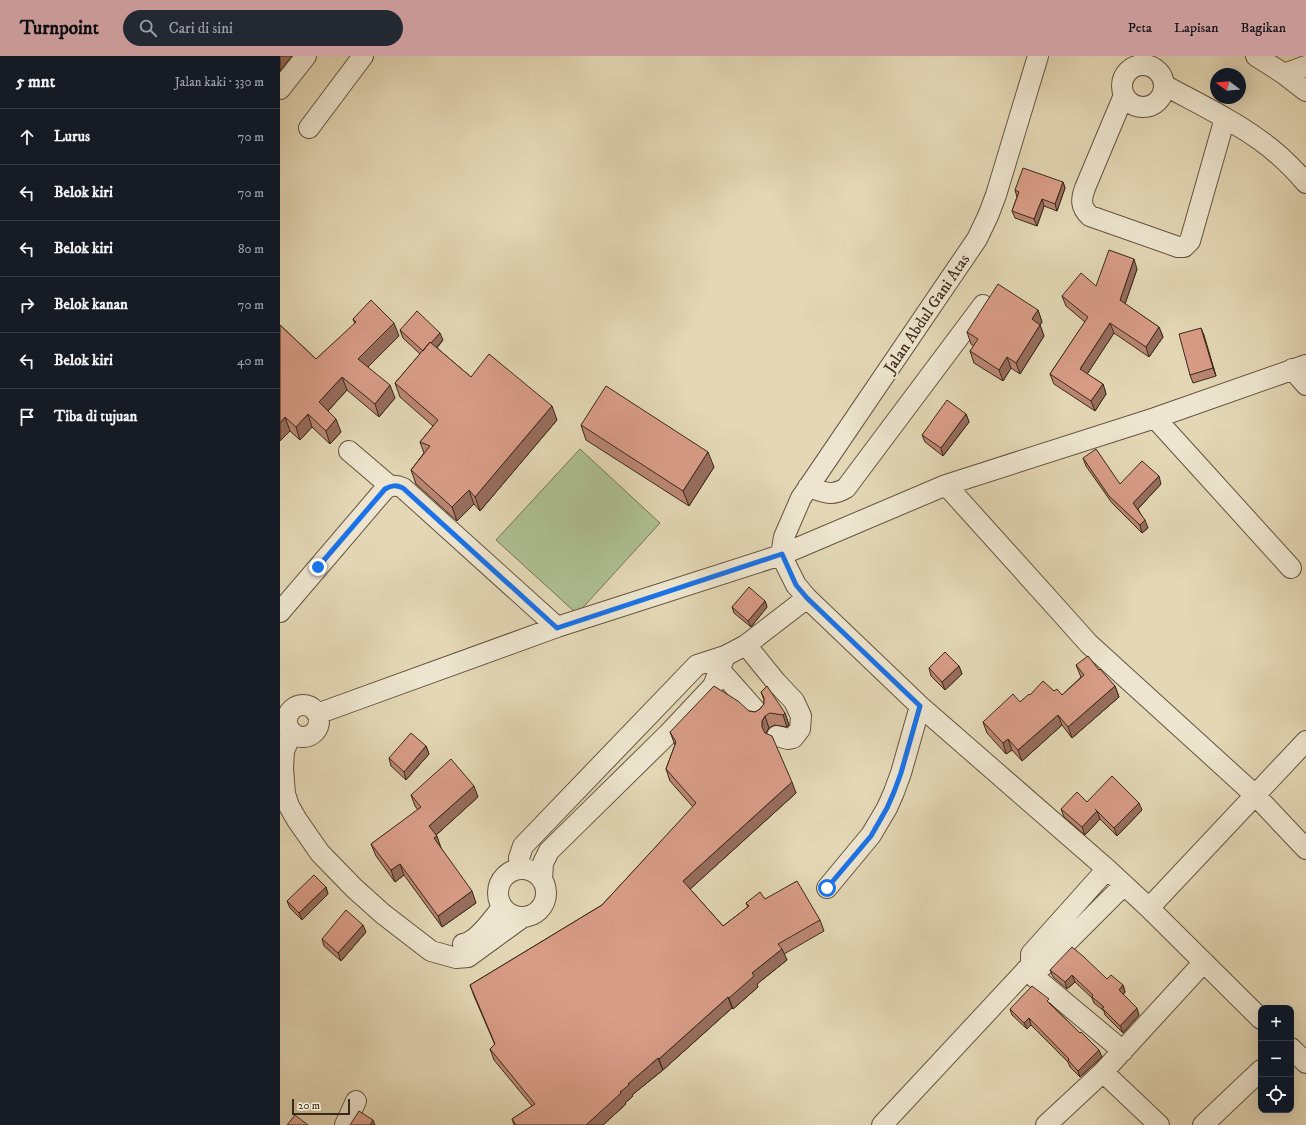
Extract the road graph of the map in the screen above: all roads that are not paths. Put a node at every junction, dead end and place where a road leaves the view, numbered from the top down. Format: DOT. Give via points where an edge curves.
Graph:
graph roads {
  1 [pos="306,56"];
  2 [pos="363,56"];
  3 [pos="1256,56"];
  4 [pos="1035,57"];
  5 [pos="1133,61"];
  6 [pos="1306,66"];
  7 [pos="1284,74"];
  8 [pos="1164,86"];
  9 [pos="280,88"];
  10 [pos="1306,91"];
  11 [pos="1124,95"];
  12 [pos="1225,118"];
  13 [pos="309,128"];
  14 [pos="1306,183"];
  15 [pos="983,305"];
  16 [pos="1299,367"];
  17 [pos="1306,385"];
  18 [pos="1155,418"];
  19 [pos="349,451"];
  20 [pos="946,485"];
  21 [pos="390,486"];
  22 [pos="808,487"];
  23 [pos="782,554"];
  24 [pos="1290,568"];
  25 [pos="807,598"];
  26 [pos="280,612"];
  27 [pos="557,628"];
  28 [pos="746,645"];
  29 [pos="723,663"];
  30 [pos="920,706"];
  31 [pos="757,712"];
  32 [pos="317,714"];
  33 [pos="291,731"];
  34 [pos="777,736"];
  35 [pos="1306,741"];
  36 [pos="598,768"];
  37 [pos="616,786"];
  38 [pos="1255,795"];
  39 [pos="1306,849"];
  40 [pos="520,869"];
  41 [pos="1107,869"];
  42 [pos="542,880"];
  43 [pos="357,884"];
  44 [pos="1124,885"];
  45 [pos="827,888"];
  46 [pos="502,908"];
  47 [pos="1149,908"];
  48 [pos="523,917"];
  49 [pos="1204,962"];
  50 [pos="1029,968"];
  51 [pos="1258,1015"];
  52 [pos="1123,1051"];
  53 [pos="1294,1051"];
  54 [pos="1306,1063"];
  55 [pos="1103,1072"];
  56 [pos="1258,1073"];
  57 [pos="356,1101"];
  58 [pos="345,1125"];
  59 [pos="882,1125"];
  60 [pos="1046,1125"];
  61 [pos="1159,1125"];
  62 [pos="1203,1125"];
  1 -- 9 [label="street"];
  2 -- 13 [label="street"];
  3 -- 7 [label="street"];
  4 -- 22 [label="street, Jalan Abdul Gani Atas" via="996,195 980,233"];
  5 -- 8 [label="street" via="1158,70"];
  5 -- 11 [label="street" via="1124,78"];
  6 -- 7 [label="street"];
  7 -- 10 [label="street"];
  8 -- 11 [label="street" via="1163,94 1158,101 1144,107 1135,106"];
  8 -- 12 [label="street"];
  11 -- 12 [label="street" via="1085,188 1082,207 1090,216 1178,247 1184,247 1190,241"];
  12 -- 14 [label="street" via="1262,141"];
  15 -- 22 [label="street" via="846,488 838,493 829,494"];
  16 -- 17 [label="street"];
  16 -- 18 [label="street"];
  18 -- 20 [label="street"];
  18 -- 24 [label="street"];
  19 -- 21 [label="street"];
  20 -- 23 [label="street"];
  20 -- 38 [label="street" via="1089,644"];
  21 -- 26 [label="street"];
  21 -- 27 [label="street" via="403,488"];
  22 -- 23 [label="street, Jalan Abdul Gani Atas" via="784,537"];
  23 -- 25 [label="street" via="796,585"];
  23 -- 27 [label="street"];
  25 -- 28 [label="street"];
  25 -- 30 [label="street"];
  27 -- 32 [label="street"];
  28 -- 29 [label="street"];
  28 -- 34 [label="street" via="794,701 801,716 800,729 793,738"];
  29 -- 31 [label="street"];
  29 -- 36 [label="street" via="697,665"];
  29 -- 37 [label="street" via="713,686"];
  30 -- 41 [label="street"];
  30 -- 45 [label="street" via="901,773 887,808 871,836"];
  32 -- 33 [label="street" via="319,721 311,734 306,736"];
  32 -- 33 [label="street" via="308,706 298,706 288,717"];
  33 -- 43 [label="street" via="300,798"];
  35 -- 38 [label="street"];
  36 -- 37 [label="street"];
  36 -- 40 [label="street" via="524,846 519,858"];
  37 -- 42 [label="street" via="549,851 543,864"];
  38 -- 39 [label="street"];
  38 -- 47 [label="street"];
  40 -- 42 [label="street" via="528,870"];
  40 -- 46 [label="street" via="512,871 500,883 498,899"];
  41 -- 44 [label="street"];
  41 -- 50 [label="street" via="1031,954"];
  42 -- 48 [label="street" via="545,887 543,904 535,913"];
  43 -- 46 [label="street" via="371,891 438,941 448,945 468,943 477,937"];
  43 -- 48 [label="street" via="383,914 431,951 456,958 468,957"];
  44 -- 47 [label="street"];
  44 -- 50 [label="street" via="1042,966"];
  46 -- 48 [label="street" via="515,916"];
  47 -- 49 [label="street"];
  49 -- 51 [label="street"];
  49 -- 52 [label="street"];
  50 -- 52 [label="street"];
  50 -- 59 [label="street"];
  52 -- 55 [label="street"];
  53 -- 54 [label="street"];
  55 -- 60 [label="street"];
  55 -- 61 [label="street"];
  56 -- 62 [label="street"];
  57 -- 58 [label="street"];
}
